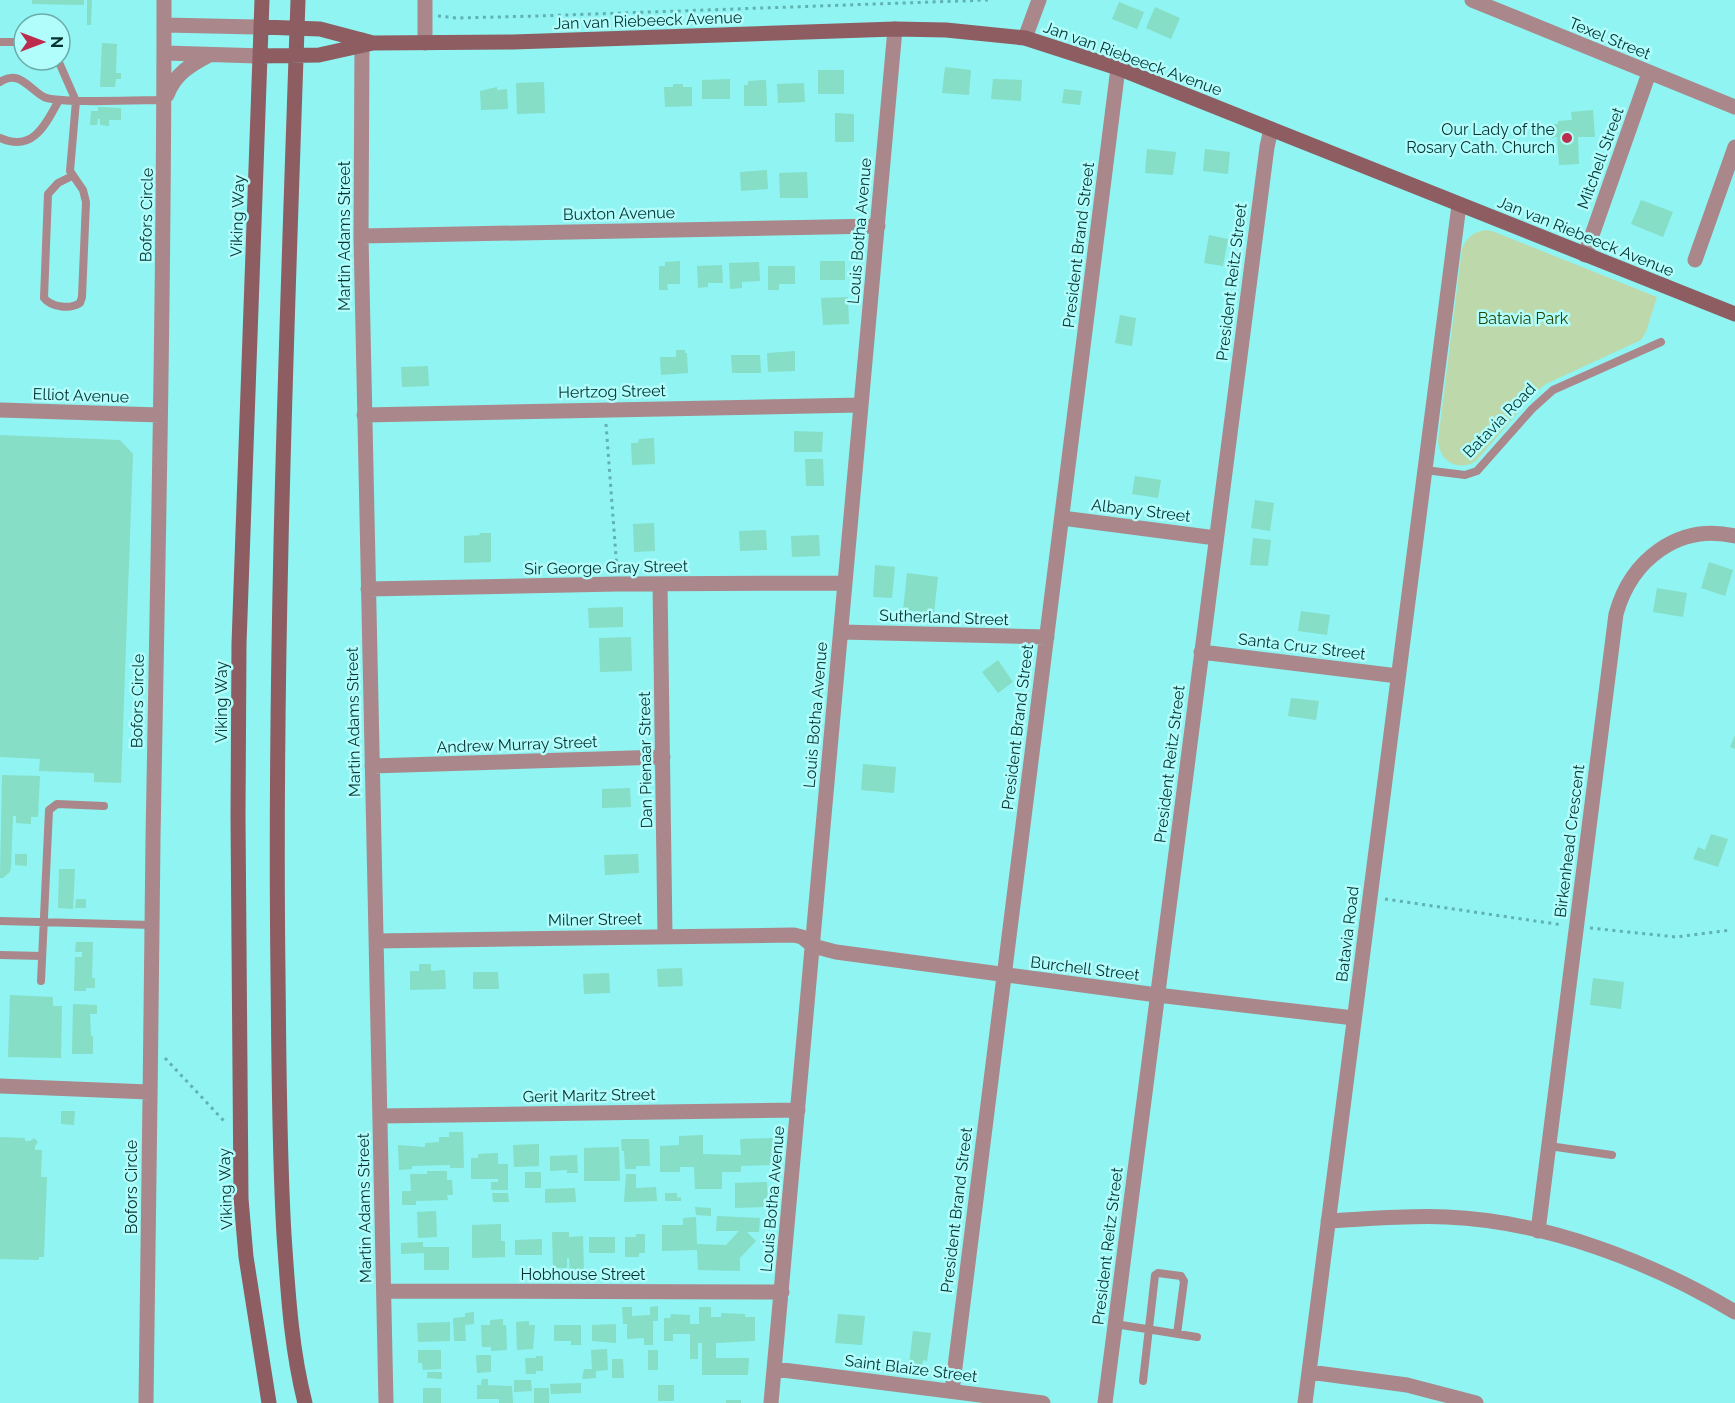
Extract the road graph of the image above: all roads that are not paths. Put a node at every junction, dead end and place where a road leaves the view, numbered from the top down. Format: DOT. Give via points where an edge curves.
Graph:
graph roads {
  1 [pos="164,0"];
  2 [pos="262,0"];
  3 [pos="298,0"];
  4 [pos="425,0"];
  5 [pos="1039,0"];
  6 [pos="1472,0"];
  7 [pos="164,25"];
  8 [pos="261,27"];
  9 [pos="297,27"];
  10 [pos="895,29"];
  11 [pos="1025,38"];
  12 [pos="366,43"];
  13 [pos="425,44"];
  14 [pos="165,53"];
  15 [pos="212,54"];
  16 [pos="260,56"];
  17 [pos="296,56"];
  18 [pos="1118,68"];
  19 [pos="63,72"];
  20 [pos="1649,73"];
  21 [pos="2,79"];
  22 [pos="59,100"];
  23 [pos="165,100"];
  24 [pos="76,101"];
  25 [pos="1735,107"];
  26 [pos="1270,129"];
  27 [pos="1,140"];
  28 [pos="1735,147"];
  29 [pos="72,177"];
  30 [pos="1459,205"];
  31 [pos="878,226"];
  32 [pos="361,237"];
  33 [pos="1585,255"];
  34 [pos="1695,260"];
  35 [pos="1735,314"];
  36 [pos="1661,342"];
  37 [pos="861,405"];
  38 [pos="0,410"];
  39 [pos="364,415"];
  40 [pos="160,416"];
  41 [pos="1425,470"];
  42 [pos="1062,518"];
  43 [pos="1735,536"];
  44 [pos="1216,538"];
  45 [pos="845,583"];
  46 [pos="660,584"];
  47 [pos="368,589"];
  48 [pos="841,632"];
  49 [pos="1047,637"];
  50 [pos="1202,652"];
  51 [pos="1398,676"];
  52 [pos="663,757"];
  53 [pos="372,766"];
  54 [pos="104,806"];
  55 [pos="0,921"];
  56 [pos="43,922"];
  57 [pos="152,925"];
  58 [pos="665,936"];
  59 [pos="376,941"];
  60 [pos="813,946"];
  61 [pos="0,955"];
  62 [pos="42,956"];
  63 [pos="1004,975"];
  64 [pos="41,981"];
  65 [pos="1157,995"];
  66 [pos="1354,1018"];
  67 [pos="0,1086"];
  68 [pos="149,1092"];
  69 [pos="798,1110"];
  70 [pos="380,1116"];
  71 [pos="1549,1146"];
  72 [pos="1612,1155"];
  73 [pos="1328,1221"];
  74 [pos="1539,1231"];
  75 [pos="384,1291"];
  76 [pos="782,1292"];
  77 [pos="1735,1312"];
  78 [pos="1115,1324"];
  79 [pos="1151,1330"];
  80 [pos="1177,1334"];
  81 [pos="1197,1337"];
  82 [pos="775,1369"];
  83 [pos="1309,1372"];
  84 [pos="1143,1381"];
  85 [pos="951,1391"];
  86 [pos="146,1403"];
  87 [pos="269,1403"];
  88 [pos="305,1403"];
  89 [pos="386,1403"];
  90 [pos="771,1403"];
  91 [pos="1043,1403"];
  92 [pos="1105,1403"];
  93 [pos="1305,1403"];
  94 [pos="1476,1403"];
  1 -- 7 [label="street, Bofors Circle"];
  2 -- 8 [label="main road, Viking Way"];
  3 -- 9 [label="main road"];
  4 -- 13 [label="street"];
  5 -- 11 [label="street"];
  6 -- 20 [label="street, Texel Street"];
  7 -- 8 [label="street, Jan van Riebeeck Avenue"];
  7 -- 14 [label="street, Bofors Circle"];
  8 -- 9 [label="main road, Jan van Riebeeck Avenue"];
  8 -- 16 [label="main road, Viking Way"];
  9 -- 12 [label="main road, Jan van Riebeeck Avenue" via="320,29"];
  9 -- 17 [label="main road"];
  10 -- 11 [label="main road, Jan van Riebeeck Avenue"];
  10 -- 13 [label="main road, Jan van Riebeeck Avenue"];
  10 -- 31 [label="street, Louis Botha Avenue"];
  11 -- 18 [label="main road, Jan van Riebeeck Avenue"];
  12 -- 13 [label="main road, Jan van Riebeeck Avenue"];
  12 -- 17 [label="main road, Jan van Riebeeck Avenue" via="319,55"];
  12 -- 32 [label="street, Martin Adams Street"];
  14 -- 15 [label="street, Jan van Riebeeck Avenue"];
  14 -- 23 [label="street, Bofors Circle"];
  15 -- 16 [label="street, Jan van Riebeeck Avenue"];
  15 -- 23 [label="street" via="180,74"];
  16 -- 17 [label="main road, Jan van Riebeeck Avenue"];
  16 -- 87 [label="main road, Viking Way" via="239,644 238,840 241,1199"];
  17 -- 88 [label="main road" via="282,453 276,812 279,1121 284,1223 289,1311"];
  18 -- 26 [label="main road, Jan van Riebeeck Avenue"];
  18 -- 42 [label="street, President Brand Street"];
  19 -- 24 [label="lane"];
  20 -- 25 [label="street, Texel Street"];
  20 -- 33 [label="street, Mitchell Street"];
  21 -- 22 [label="lane" via="23,80 44,98"];
  22 -- 24 [label="lane"];
  22 -- 27 [label="lane" via="40,132 31,139"];
  23 -- 24 [label="lane"];
  23 -- 40 [label="street, Bofors Circle"];
  24 -- 29 [label="lane"];
  26 -- 30 [label="main road, Jan van Riebeeck Avenue"];
  26 -- 44 [label="street, President Reitz Street"];
  28 -- 34 [label="street"];
  29 -- 29 [label="lane" via="58,183 48,194 44,298 51,304 72,307 82,297 86,202 83,190"];
  30 -- 33 [label="main road, Jan van Riebeeck Avenue"];
  30 -- 41 [label="street, Batavia Road"];
  31 -- 32 [label="street, Buxton Avenue"];
  31 -- 37 [label="street, Louis Botha Avenue"];
  32 -- 39 [label="street, Martin Adams Street"];
  33 -- 35 [label="main road, Jan van Riebeeck Avenue"];
  36 -- 41 [label="lane, Batavia Road" via="1546,395 1477,471 1465,475"];
  37 -- 39 [label="street, Hertzog Street"];
  37 -- 45 [label="street, Louis Botha Avenue"];
  38 -- 40 [label="street, Elliot Avenue"];
  39 -- 47 [label="street, Martin Adams Street"];
  40 -- 57 [label="street, Bofors Circle"];
  41 -- 51 [label="street, Batavia Road"];
  42 -- 44 [label="street, Albany Street"];
  42 -- 49 [label="street, President Brand Street"];
  43 -- 71 [label="street, Birkenhead Crescent" via="1704,534 1665,546 1633,574 1620,600"];
  44 -- 50 [label="street, President Reitz Street"];
  45 -- 46 [label="street, Sir George Gray Street"];
  45 -- 48 [label="street, Louis Botha Avenue"];
  46 -- 47 [label="street, Sir George Gray Street"];
  46 -- 52 [label="street, Dan Pienaar Street"];
  47 -- 53 [label="street, Martin Adams Street"];
  48 -- 49 [label="street, Sutherland Street"];
  48 -- 60 [label="street, Louis Botha Avenue"];
  49 -- 63 [label="street, President Brand Street"];
  50 -- 51 [label="street, Santa Cruz Street"];
  50 -- 65 [label="street, President Reitz Street"];
  51 -- 66 [label="street, Batavia Road"];
  52 -- 53 [label="street, Andrew Murray Street"];
  52 -- 58 [label="street, Dan Pienaar Street"];
  53 -- 59 [label="street, Martin Adams Street"];
  54 -- 56 [label="lane" via="57,804 49,810"];
  55 -- 56 [label="lane"];
  56 -- 57 [label="lane"];
  56 -- 62 [label="lane"];
  57 -- 68 [label="street, Bofors Circle"];
  58 -- 59 [label="street, Milner Street"];
  58 -- 60 [label="street, Milner Street" via="794,935"];
  59 -- 70 [label="street, Martin Adams Street"];
  60 -- 63 [label="street, Burchell Street"];
  60 -- 69 [label="street, Louis Botha Avenue"];
  61 -- 62 [label="lane"];
  62 -- 64 [label="lane"];
  63 -- 65 [label="street, Burchell Street"];
  63 -- 85 [label="street, President Brand Street"];
  65 -- 66 [label="street, Burchell Street"];
  65 -- 78 [label="street, President Reitz Street"];
  66 -- 73 [label="street, Batavia Road"];
  67 -- 68 [label="street"];
  68 -- 86 [label="street, Bofors Circle"];
  69 -- 70 [label="street, Gerit Maritz Street"];
  69 -- 76 [label="street, Louis Botha Avenue"];
  70 -- 75 [label="street, Martin Adams Street"];
  71 -- 72 [label="lane"];
  71 -- 74 [label="street, Birkenhead Crescent"];
  73 -- 74 [label="street" via="1447,1217"];
  73 -- 83 [label="street, Batavia Road"];
  74 -- 77 [label="street" via="1651,1269"];
  75 -- 76 [label="street, Hobhouse Street"];
  75 -- 89 [label="street, Martin Adams Street"];
  76 -- 82 [label="street, Louis Botha Avenue"];
  78 -- 79 [label="lane"];
  78 -- 92 [label="street, President Reitz Street"];
  79 -- 80 [label="lane"];
  79 -- 80 [label="lane" via="1155,1275 1160,1272 1181,1276 1184,1281"];
  79 -- 84 [label="lane"];
  80 -- 81 [label="lane"];
  82 -- 85 [label="street, Saint Blaize Street"];
  82 -- 90 [label="street, Louis Botha Avenue"];
  83 -- 93 [label="street, Batavia Road"];
  83 -- 94 [label="street" via="1407,1385"];
  85 -- 91 [label="street, Saint Blaize Street"];
}
